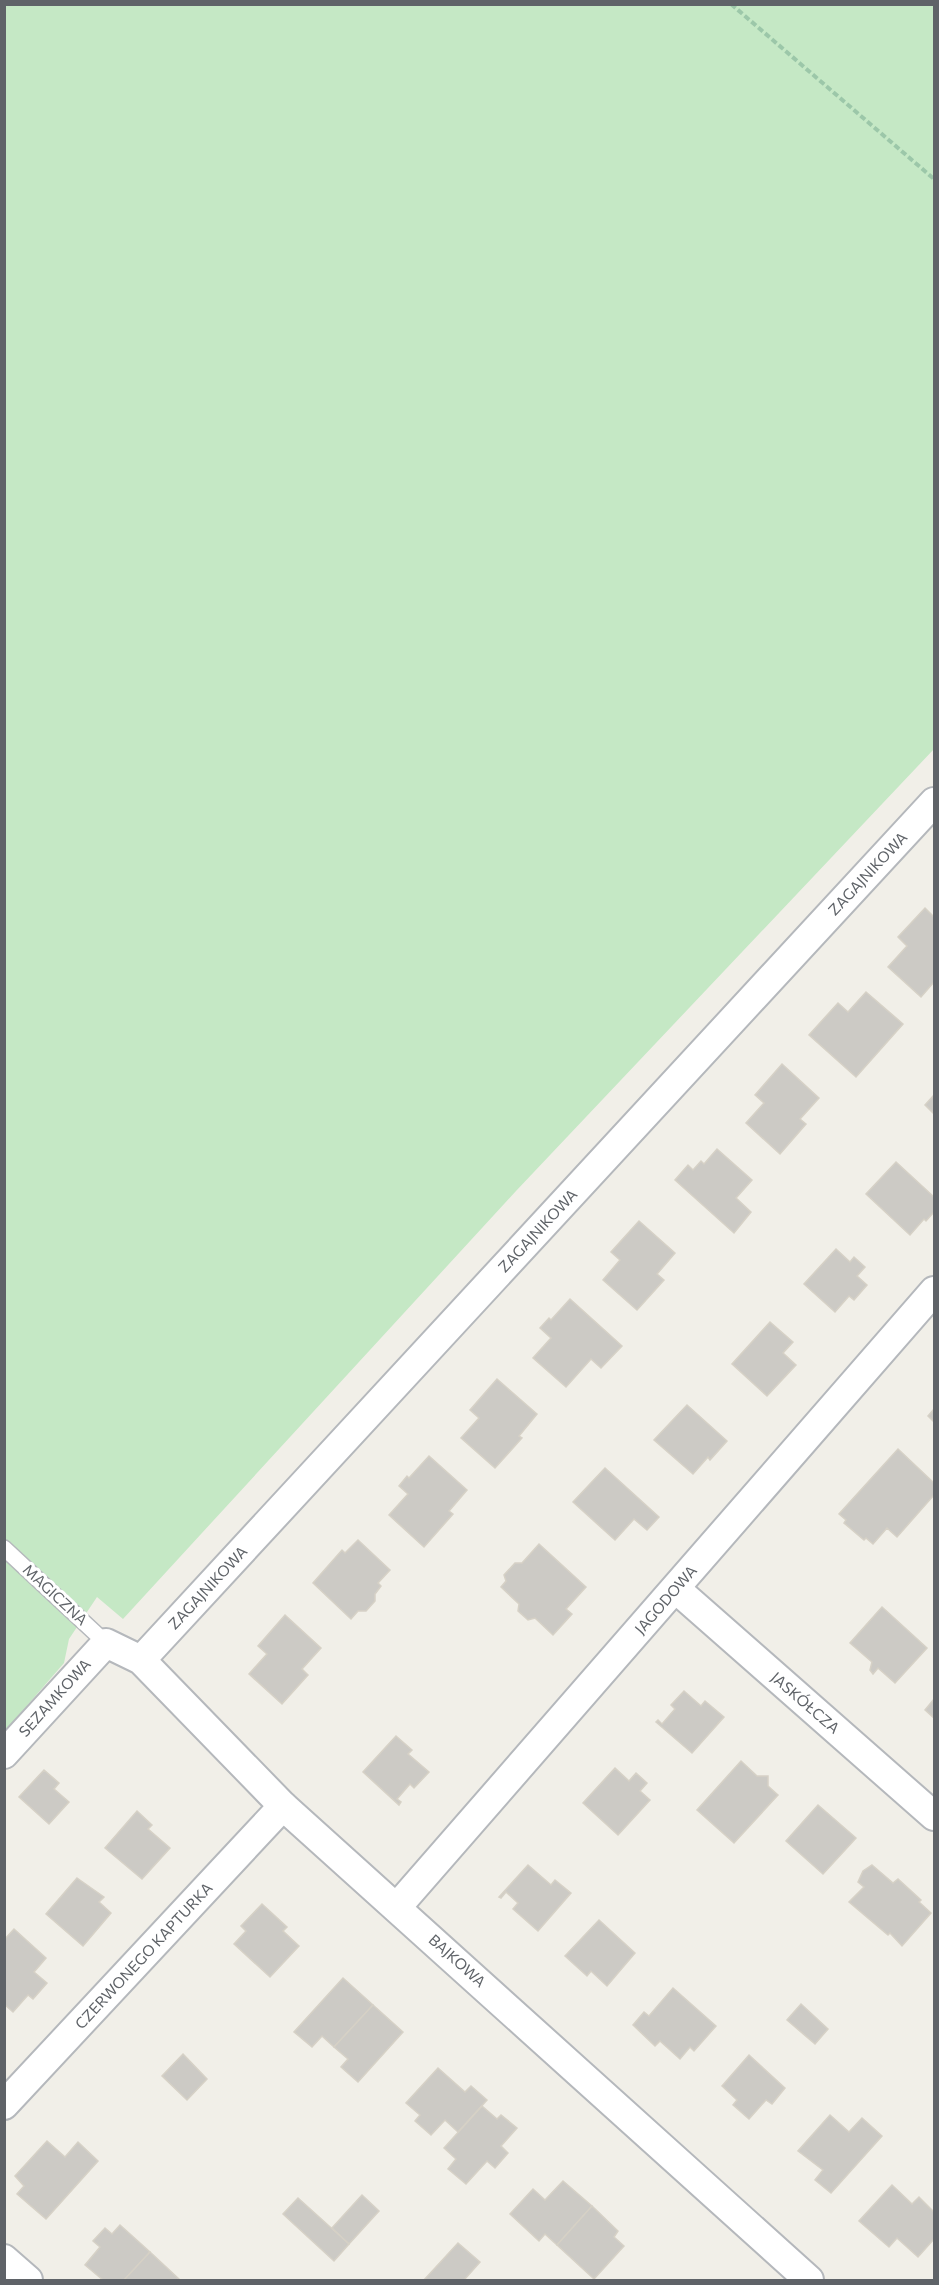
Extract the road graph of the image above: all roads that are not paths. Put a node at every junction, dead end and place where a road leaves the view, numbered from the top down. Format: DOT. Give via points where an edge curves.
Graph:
graph roads {
  1 [pos="934,802"];
  2 [pos="934,1292"];
  3 [pos="4,1548"];
  4 [pos="676,1589"];
  5 [pos="106,1643"];
  6 [pos="141,1660"];
  7 [pos="4,1754"];
  8 [pos="283,1806"];
  9 [pos="934,1816"];
  10 [pos="398,1907"];
  11 [pos="4,2105"];
  12 [pos="4,2259"];
  13 [pos="28,2280"];
  14 [pos="809,2280"];
  1 -- 6 [label="street, ZAGAJNIKOWA"];
  2 -- 4 [label="street, JAGODOWA"];
  3 -- 5 [label="lane, MAGICZNA"];
  4 -- 9 [label="street, JASKÓŁCZA"];
  4 -- 10 [label="street, JAGODOWA"];
  5 -- 6 [label="street, BAJKOWA"];
  5 -- 7 [label="street, SEZAMKOWA"];
  6 -- 8 [label="street, BAJKOWA"];
  8 -- 10 [label="street, BAJKOWA"];
  8 -- 11 [label="street, CZERWONEGO KAPTURKA"];
  10 -- 14 [label="street, BAJKOWA"];
  12 -- 13 [label="street"];
}
